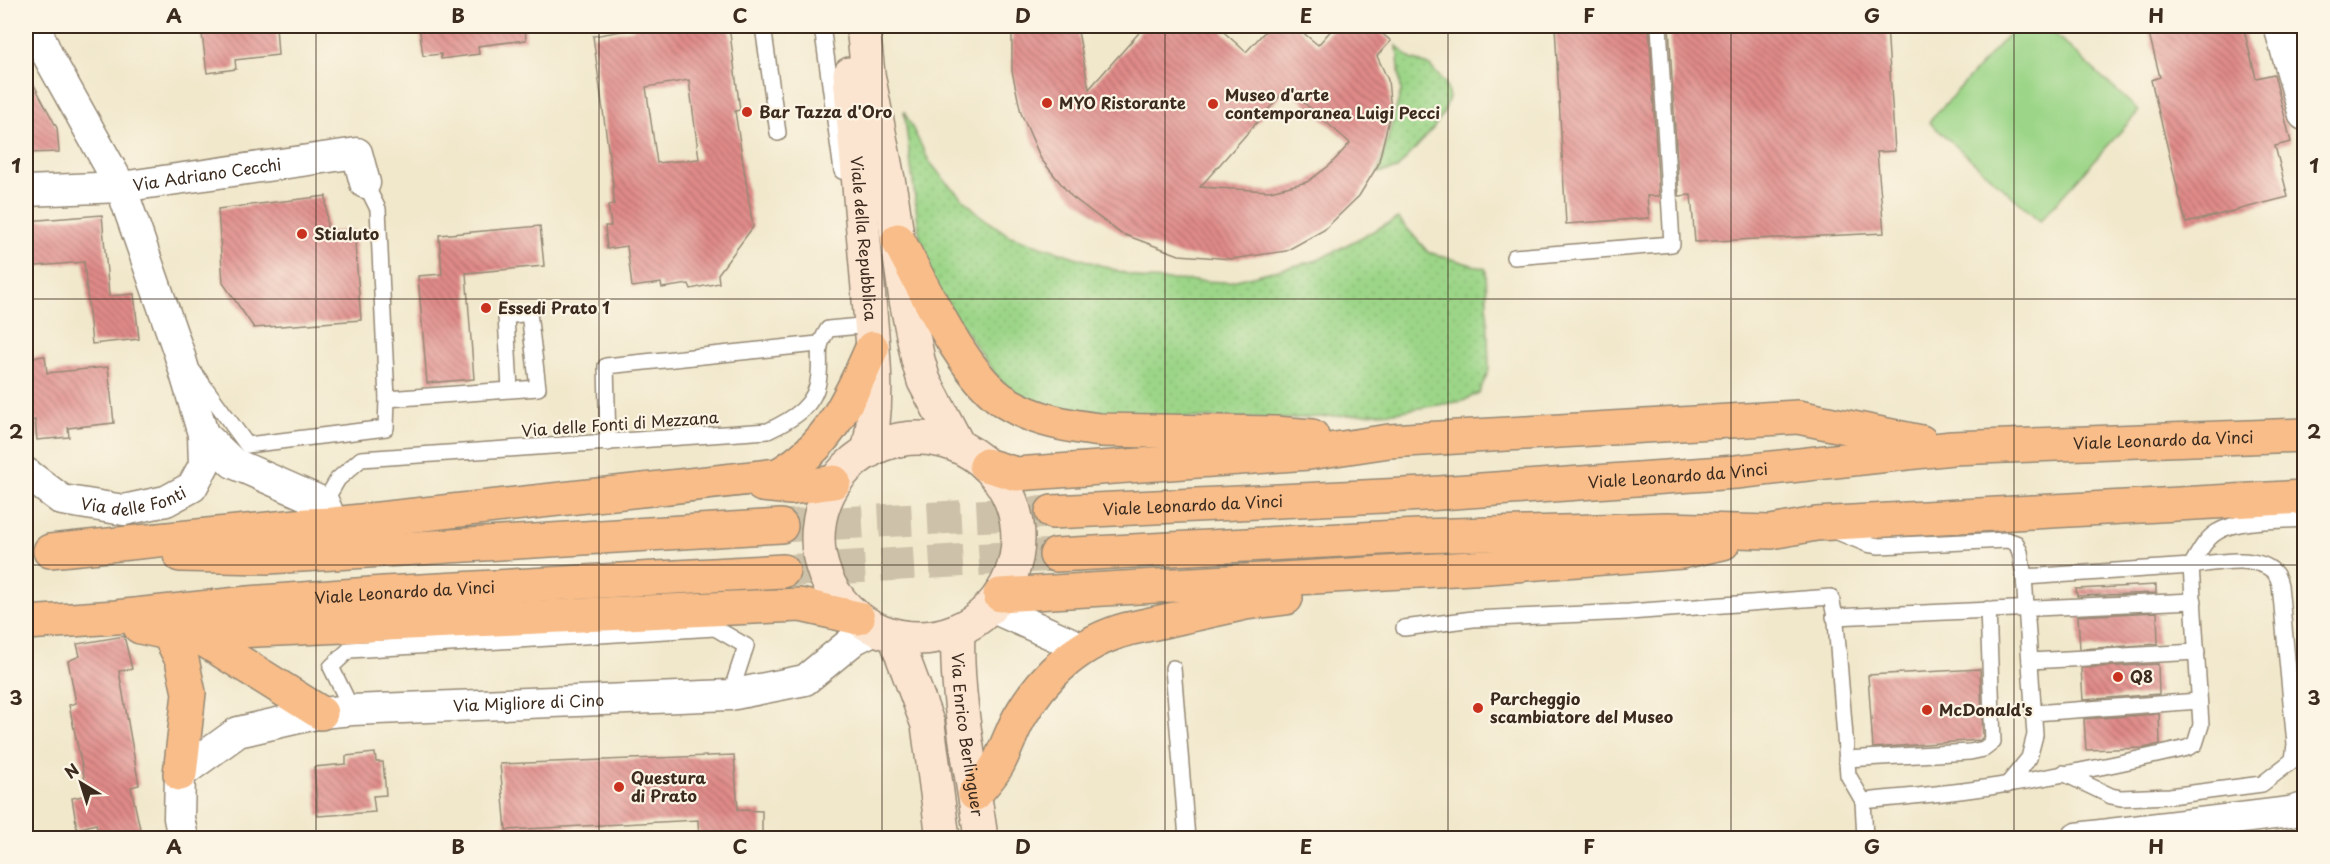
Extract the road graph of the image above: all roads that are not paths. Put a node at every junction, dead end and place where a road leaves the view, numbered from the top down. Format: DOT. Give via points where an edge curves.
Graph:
graph roads {
  1 [pos="35,26"];
  2 [pos="763,26"];
  3 [pos="822,26"];
  4 [pos="845,26"];
  5 [pos="863,26"];
  6 [pos="879,26"];
  7 [pos="1659,26"];
  8 [pos="2279,26"];
  9 [pos="2304,115"];
  10 [pos="778,133"];
  11 [pos="365,183"];
  12 [pos="121,187"];
  13 [pos="26,191"];
  14 [pos="892,200"];
  15 [pos="898,240"];
  16 [pos="1514,257"];
  17 [pos="871,337"];
  18 [pos="819,344"];
  19 [pos="179,353"];
  20 [pos="510,390"];
  21 [pos="387,399"];
  22 [pos="203,434"];
  23 [pos="2304,435"];
  24 [pos="1382,442"];
  25 [pos="608,443"];
  26 [pos="958,445"];
  27 [pos="1952,448"];
  28 [pos="868,452"];
  29 [pos="986,465"];
  30 [pos="26,473"];
  31 [pos="732,482"];
  32 [pos="834,482"];
  33 [pos="2304,497"];
  34 [pos="1052,512"];
  35 [pos="328,514"];
  36 [pos="2304,519"];
  37 [pos="1816,524"];
  38 [pos="781,526"];
  39 [pos="1771,532"];
  40 [pos="38,552"];
  41 [pos="1056,555"];
  42 [pos="2192,566"];
  43 [pos="1489,567"];
  44 [pos="783,571"];
  45 [pos="2024,576"];
  46 [pos="996,601"];
  47 [pos="2194,601"];
  48 [pos="2026,607"];
  49 [pos="1988,609"];
  50 [pos="116,617"];
  51 [pos="1834,617"];
  52 [pos="26,623"];
  53 [pos="876,627"];
  54 [pos="1404,628"];
  55 [pos="958,630"];
  56 [pos="180,633"];
  57 [pos="1082,648"];
  58 [pos="2197,652"];
  59 [pos="2030,661"];
  60 [pos="1173,668"];
  61 [pos="730,695"];
  62 [pos="2199,701"];
  63 [pos="337,711"];
  64 [pos="2034,712"];
  65 [pos="1846,759"];
  66 [pos="2063,773"];
  67 [pos="180,774"];
  68 [pos="2007,785"];
  69 [pos="975,794"];
  70 [pos="1863,801"];
  71 [pos="2304,808"];
  72 [pos="183,838"];
  73 [pos="943,838"];
  74 [pos="981,838"];
  75 [pos="1187,838"];
  76 [pos="1865,838"];
  77 [pos="2077,838"];
  1 -- 12 [label="street"];
  2 -- 10 [label="lane"];
  3 -- 17 [label="lane"];
  4 -- 17 [label="main road, Viale della Repubblica"];
  5 -- 14 [label="main road, Viale della Repubblica"];
  6 -- 14 [label="main road, Viale della Repubblica"];
  7 -- 16 [label="lane" via="1672,244"];
  8 -- 9 [label="street"];
  11 -- 12 [label="street, Via Adriano Cecchi" via="357,153"];
  11 -- 21 [label="lane" via="378,209"];
  12 -- 13 [label="street, Via Adriano Cecchi"];
  12 -- 19 [label="street"];
  14 -- 15 [label="main road, Viale della Repubblica"];
  15 -- 24 [label="highway" via="959,351 989,389 1026,413 1100,430 1275,433"];
  15 -- 26 [label="main road, Viale della Repubblica" via="906,300 924,381"];
  17 -- 18 [label="lane" via="828,329"];
  17 -- 28 [label="main road, Viale della Repubblica" via="874,418"];
  17 -- 31 [label="highway" via="842,412 814,449 778,476"];
  18 -- 25 [label="lane, Via delle Fonti di Mezzana" via="817,390 798,415 783,424 768,431"];
  18 -- 25 [label="lane" via="606,366"];
  19 -- 21 [label="lane" via="247,445 386,428"];
  19 -- 22 [label="street"];
  20 -- 20 [label="lane" via="538,388 529,313 506,316"];
  20 -- 21 [label="lane"];
  22 -- 30 [label="street, Via delle Fonti" via="204,465 192,487 166,501 124,510 62,500"];
  22 -- 35 [label="street" via="233,463"];
  23 -- 27 [label="highway, Viale Leonardo da Vinci"];
  24 -- 27 [label="highway" via="1798,417"];
  24 -- 29 [label="highway" via="1309,453 1016,474"];
  25 -- 35 [label="lane, Via delle Fonti di Mezzana" via="361,459 338,479"];
  26 -- 28 [label="main road" via="921,436"];
  26 -- 29 [label="main road"];
  27 -- 34 [label="highway, Viale Leonardo da Vinci" via="1736,472 1449,492"];
  28 -- 32 [label="main road"];
  29 -- 46 [label="main road" via="1010,497 1019,535 1014,566"];
  31 -- 32 [label="highway" via="791,488"];
  31 -- 35 [label="highway"];
  32 -- 53 [label="main road" via="820,514 818,548 829,581 842,600"];
  33 -- 37 [label="highway"];
  35 -- 40 [label="highway" via="307,525"];
  36 -- 42 [label="lane" via="2229,526 2215,533 2200,549"];
  37 -- 39 [label="highway"];
  37 -- 45 [label="lane" via="1878,546 2007,540 2016,543"];
  38 -- 40 [label="highway" via="268,557"];
  39 -- 41 [label="highway" via="1667,529 1418,536"];
  39 -- 43 [label="highway" via="1682,552"];
  42 -- 45 [label="lane"];
  42 -- 47 [label="lane"];
  42 -- 66 [label="lane" via="2244,561 2275,572 2282,596 2295,744 2293,760 2262,784 2170,796 2111,796"];
  43 -- 46 [label="highway"];
  43 -- 57 [label="highway" via="1246,603 1110,634"];
  44 -- 50 [label="highway, Viale Leonardo da Vinci" via="384,592"];
  45 -- 48 [label="lane"];
  46 -- 55 [label="main road"];
  46 -- 57 [label="street"];
  47 -- 48 [label="lane"];
  47 -- 58 [label="lane"];
  48 -- 49 [label="lane"];
  48 -- 59 [label="lane"];
  49 -- 51 [label="lane"];
  49 -- 65 [label="lane" via="1993,721 1993,741 1989,746 1970,752"];
  50 -- 52 [label="highway, Viale Leonardo da Vinci"];
  50 -- 56 [label="highway" via="153,631"];
  51 -- 54 [label="lane" via="1831,597 1473,619"];
  51 -- 65 [label="lane"];
  53 -- 55 [label="main road" via="914,639"];
  53 -- 56 [label="highway" via="800,605"];
  53 -- 61 [label="street, Via Migliore di Cino" via="805,680"];
  53 -- 73 [label="main road" via="928,725"];
  55 -- 69 [label="main road, Via Enrico Berlinguer" via="957,652"];
  56 -- 63 [label="highway"];
  56 -- 67 [label="highway" via="189,693"];
  57 -- 69 [label="highway" via="1032,697 997,765"];
  58 -- 59 [label="lane"];
  58 -- 62 [label="lane"];
  59 -- 64 [label="lane"];
  60 -- 75 [label="lane"];
  61 -- 63 [label="street, Via Migliore di Cino"];
  61 -- 63 [label="lane" via="746,646 715,628 349,650 331,667"];
  62 -- 64 [label="lane"];
  62 -- 66 [label="lane" via="2201,725 2195,744 2119,764"];
  63 -- 67 [label="street, Via Migliore di Cino" via="238,732"];
  64 -- 68 [label="lane" via="2035,735 2029,758"];
  65 -- 70 [label="lane" via="1848,775"];
  66 -- 68 [label="lane"];
  67 -- 72 [label="street" via="179,818"];
  68 -- 70 [label="lane"];
  69 -- 74 [label="main road, Via Enrico Berlinguer"];
  70 -- 76 [label="lane"];
  71 -- 77 [label="street"];
}
